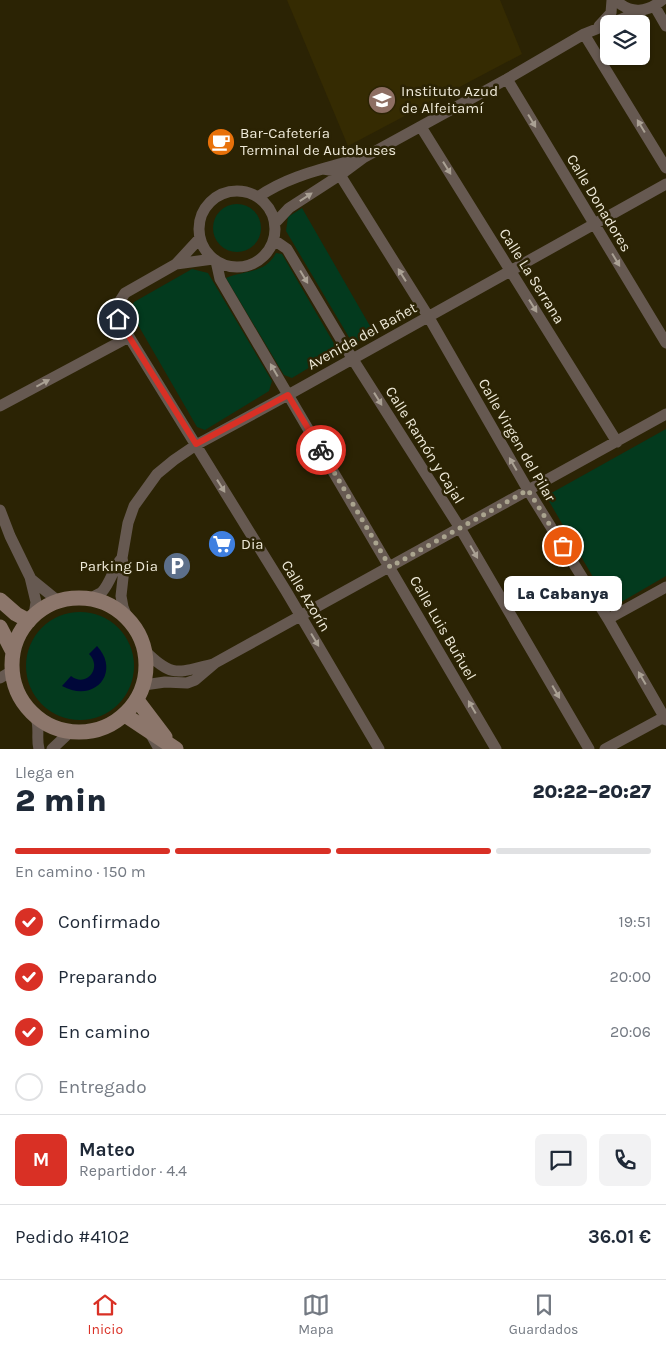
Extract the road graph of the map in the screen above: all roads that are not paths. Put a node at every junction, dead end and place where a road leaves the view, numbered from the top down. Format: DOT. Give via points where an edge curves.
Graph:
graph roads {
  1 [pos="612,0"];
  2 [pos="616,0"];
  3 [pos="658,3"];
  4 [pos="643,11"];
  5 [pos="633,15"];
  6 [pos="666,26"];
  7 [pos="600,27"];
  8 [pos="596,29"];
  9 [pos="584,34"];
  10 [pos="507,79"];
  11 [pos="421,127"];
  12 [pos="363,158"];
  13 [pos="666,168"];
  14 [pos="323,169"];
  15 [pos="340,175"];
  16 [pos="666,184"];
  17 [pos="258,197"];
  18 [pos="275,224"];
  19 [pos="594,224"];
  20 [pos="200,238"];
  21 [pos="274,240"];
  22 [pos="215,260"];
  23 [pos="176,264"];
  24 [pos="511,270"];
  25 [pos="428,316"];
  26 [pos="129,337"];
  27 [pos="666,343"];
  28 [pos="352,358"];
  29 [pos="288,395"];
  30 [pos="0,406"];
  31 [pos="666,414"];
  32 [pos="617,442"];
  33 [pos="196,444"];
  34 [pos="528,490"];
  35 [pos="0,510"];
  36 [pos="460,528"];
  37 [pos="4,532"];
  38 [pos="122,558"];
  39 [pos="390,567"];
  40 [pos="30,578"];
  41 [pos="664,593"];
  42 [pos="90,598"];
  43 [pos="0,600"];
  44 [pos="58,601"];
  45 [pos="300,616"];
  46 [pos="31,618"];
  47 [pos="127,618"];
  48 [pos="608,619"];
  49 [pos="0,627"];
  50 [pos="145,651"];
  51 [pos="13,652"];
  52 [pos="215,663"];
  53 [pos="6,674"];
  54 [pos="144,685"];
  55 [pos="137,700"];
  56 [pos="125,715"];
  57 [pos="36,717"];
  58 [pos="665,718"];
  59 [pos="70,732"];
  60 [pos="169,748"];
  61 [pos="39,749"];
  62 [pos="52,749"];
  63 [pos="379,749"];
  64 [pos="496,749"];
  65 [pos="589,749"];
  66 [pos="605,749"];
  1 -- 8 [label="street" via="611,13"];
  2 -- 4 [label="street" via="632,10"];
  3 -- 4 [label="street"];
  3 -- 6 [label="street"];
  4 -- 5 [label="street"];
  7 -- 8 [label="street"];
  8 -- 9 [label="street"];
  9 -- 10 [label="street"];
  13 -- 9 [label="street, one-way"];
  10 -- 11 [label="street"];
  10 -- 19 [label="street, Calle Donadores, one-way"];
  11 -- 12 [label="street"];
  11 -- 24 [label="street, Calle La Serrana, one-way"];
  12 -- 14 [label="street"];
  12 -- 15 [label="street"];
  14 -- 15 [label="street"];
  14 -- 17 [label="street" via="272,187"];
  18 -- 15 [label="street, one-way" via="289,208"];
  25 -- 15 [label="street, Calle Virgen del Pilar, one-way"];
  16 -- 19 [label="street, Avenida del Bañet"];
  17 -- 18 [label="street" via="270,208"];
  17 -- 20 [label="street" via="246,191 233,190 210,201 199,225"];
  18 -- 21 [label="street"];
  19 -- 24 [label="street, Avenida del Bañet"];
  19 -- 27 [label="street, Calle Donadores, one-way"];
  20 -- 22 [label="street"];
  20 -- 23 [label="street"];
  21 -- 22 [label="street" via="260,259 250,265 227,266"];
  21 -- 28 [label="street, Calle Ramón y Cajal, one-way" via="287,249"];
  22 -- 23 [label="street"];
  29 -- 22 [label="street, Calle Luis Buñuel, one-way" via="220,279"];
  23 -- 26 [label="street, Calle Azorín" via="125,293 118,304 118,319"];
  24 -- 25 [label="street, Avenida del Bañet"];
  24 -- 32 [label="street, Calle La Serrana, one-way"];
  25 -- 28 [label="street, Avenida del Bañet"];
  34 -- 25 [label="street, Calle Virgen del Pilar, one-way"];
  30 -- 26 [label="street, one-way"];
  26 -- 33 [label="street, Calle Azorín"];
  28 -- 29 [label="street, Avenida del Bañet"];
  28 -- 36 [label="street, Calle Ramón y Cajal, one-way"];
  29 -- 33 [label="street, Avenida del Bañet"];
  29 -- 39 [label="street, Calle Luis Buñuel"];
  31 -- 32 [label="street"];
  32 -- 34 [label="street"];
  33 -- 38 [label="street, Avenida del Bañet" via="157,474 134,506"];
  33 -- 45 [label="street, Calle Azorín, one-way"];
  34 -- 36 [label="street"];
  34 -- 48 [label="street, Calle Virgen del Pilar"];
  35 -- 37 [label="street"];
  36 -- 39 [label="street"];
  36 -- 65 [label="street, Calle Ramón y Cajal, one-way"];
  37 -- 40 [label="street"];
  38 -- 42 [label="street, Avenida del Bañet" via="101,592"];
  38 -- 47 [label="street, Avenida del Bañet" via="121,596"];
  39 -- 45 [label="street"];
  64 -- 39 [label="street, Calle Luis Buñuel, one-way"];
  40 -- 44 [label="street"];
  40 -- 46 [label="street" via="36,602"];
  41 -- 48 [label="street"];
  42 -- 44 [label="main road"];
  42 -- 47 [label="main road" via="110,605"];
  43 -- 46 [label="main road" via="12,610"];
  44 -- 46 [label="main road"];
  45 -- 52 [label="street"];
  45 -- 63 [label="street, Calle Azorín, one-way"];
  46 -- 51 [label="main road" via="19,635"];
  47 -- 50 [label="main road" via="139,633"];
  58 -- 48 [label="street, Calle Virgen del Pilar, one-way"];
  49 -- 51 [label="main road"];
  50 -- 52 [label="street" via="159,665 171,670 184,671"];
  50 -- 54 [label="main road"];
  51 -- 53 [label="main road"];
  52 -- 54 [label="street" via="188,683"];
  53 -- 57 [label="main road"];
  54 -- 55 [label="main road"];
  55 -- 56 [label="main road"];
  55 -- 60 [label="main road"];
  56 -- 59 [label="main road" via="90,732"];
  56 -- 60 [label="main road"];
  57 -- 59 [label="main road" via="52,727"];
  57 -- 61 [label="street" via="40,728"];
  58 -- 66 [label="street"];
  59 -- 62 [label="street"];
}
